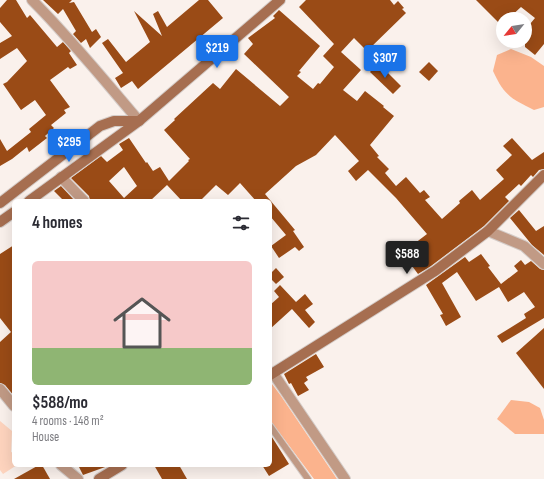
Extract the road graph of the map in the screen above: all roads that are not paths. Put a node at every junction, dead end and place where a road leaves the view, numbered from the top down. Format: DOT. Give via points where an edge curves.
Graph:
graph roads {
  1 [pos="32,0"];
  2 [pos="280,0"];
  3 [pos="139,121"];
  4 [pos="544,175"];
  5 [pos="61,177"];
  6 [pos="32,199"];
  7 [pos="82,199"];
  8 [pos="0,203"];
  9 [pos="12,213"];
  10 [pos="0,222"];
  11 [pos="488,231"];
  12 [pos="544,264"];
  13 [pos="272,374"];
  14 [pos="0,389"];
  15 [pos="12,404"];
  16 [pos="272,429"];
  17 [pos="63,467"];
  18 [pos="119,467"];
  19 [pos="78,479"];
  20 [pos="99,479"];
  21 [pos="308,479"];
  22 [pos="346,479"];
  1 -- 3 [label="street"];
  2 -- 3 [label="main road"];
  3 -- 5 [label="main road"];
  3 -- 8 [label="main road" via="114,120 100,126"];
  4 -- 11 [label="main road"];
  5 -- 6 [label="main road"];
  5 -- 7 [label="street"];
  9 -- 10 [label="main road"];
  11 -- 12 [label="street" via="524,246"];
  11 -- 13 [label="main road" via="435,271"];
  13 -- 22 [label="street"];
  14 -- 15 [label="street"];
  16 -- 21 [label="lane"];
  17 -- 19 [label="street"];
  18 -- 20 [label="main road"];
}
